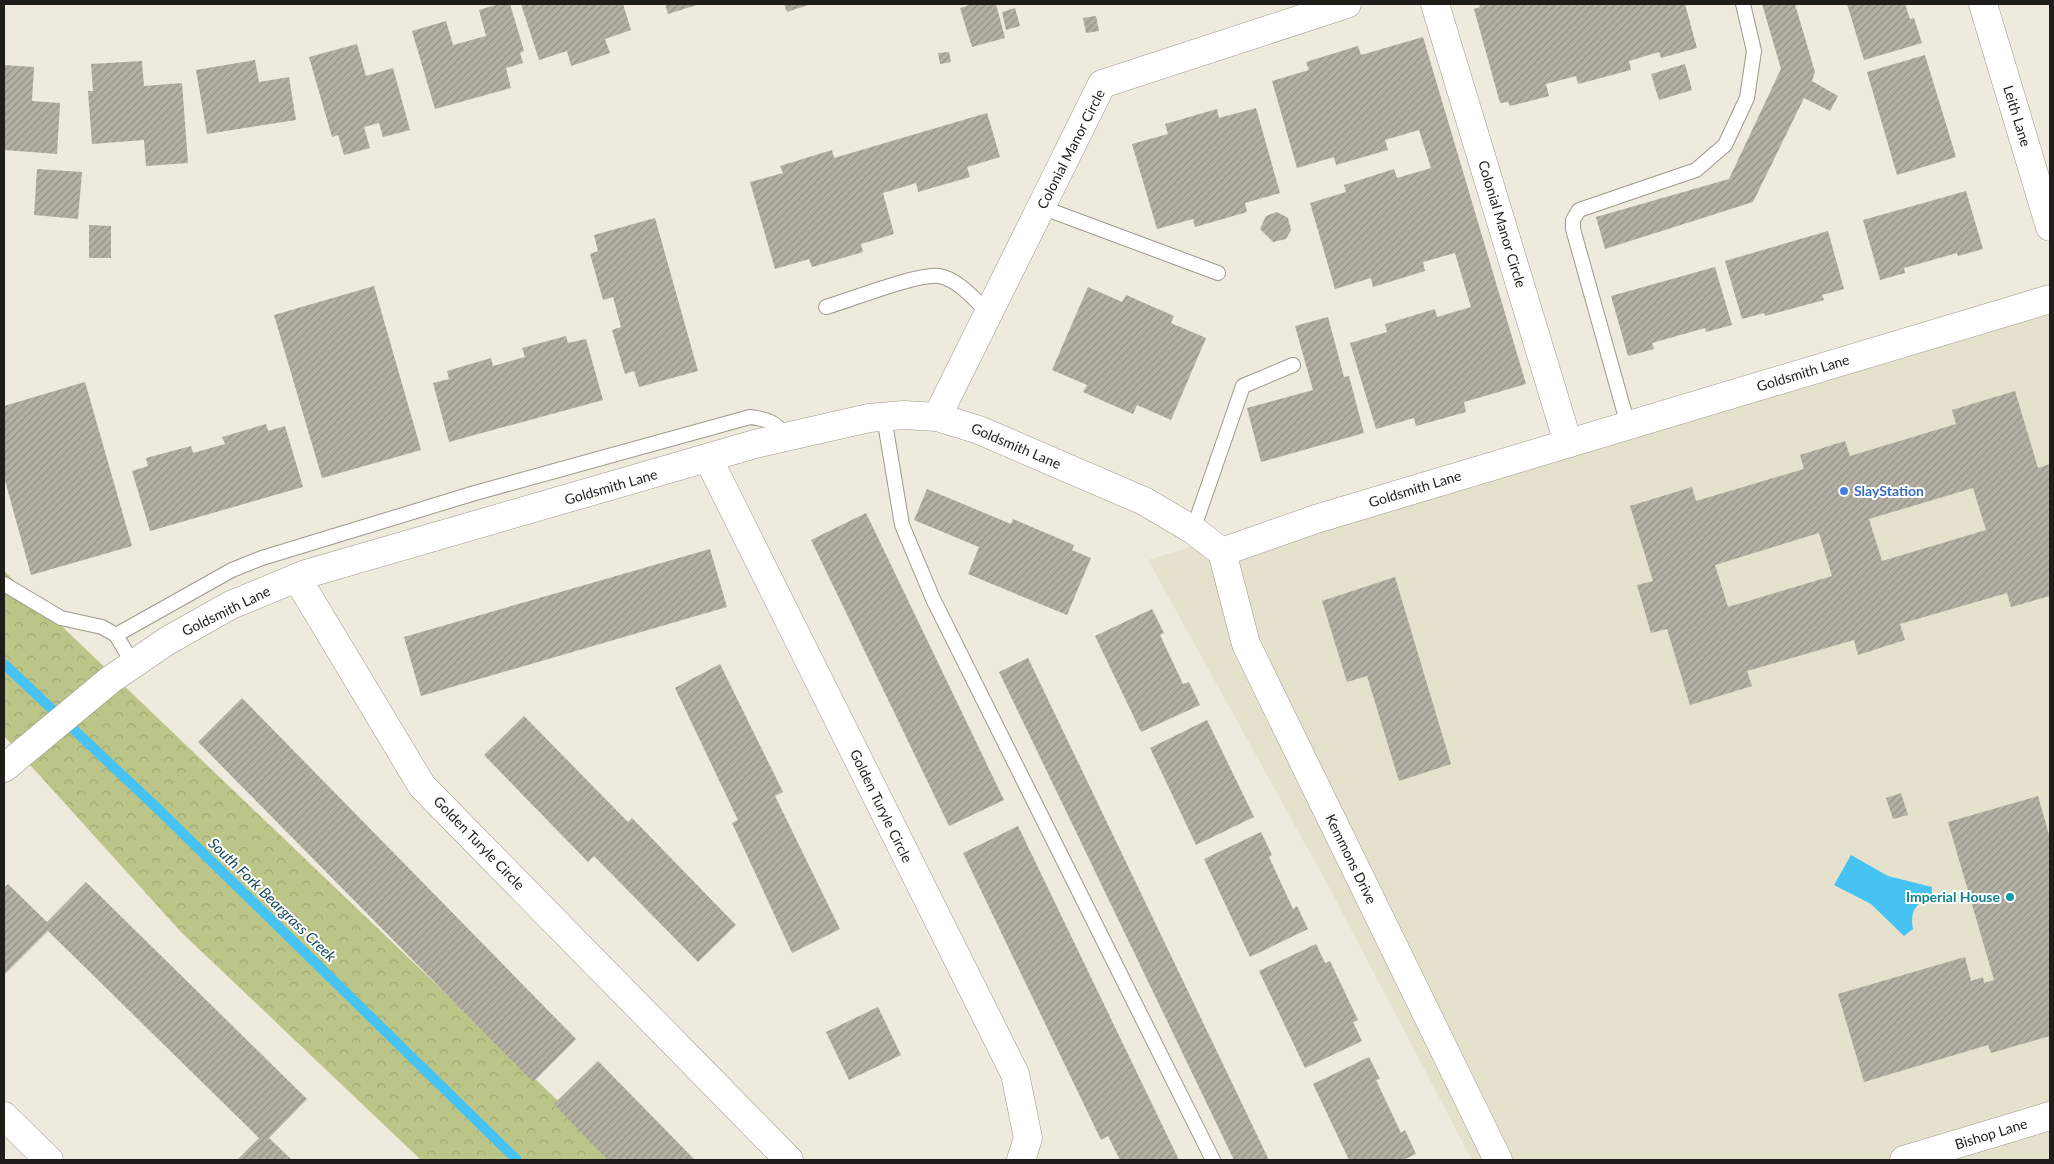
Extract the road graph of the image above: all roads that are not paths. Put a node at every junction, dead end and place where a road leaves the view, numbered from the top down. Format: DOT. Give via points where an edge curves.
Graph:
graph roads {
  1 [pos="1347,4"];
  2 [pos="1435,4"];
  3 [pos="1743,4"];
  4 [pos="1983,4"];
  5 [pos="1041,207"];
  6 [pos="2050,227"];
  7 [pos="1218,273"];
  8 [pos="2050,299"];
  9 [pos="826,307"];
  10 [pos="989,312"];
  11 [pos="1293,365"];
  12 [pos="884,417"];
  13 [pos="937,418"];
  14 [pos="1628,425"];
  15 [pos="786,437"];
  16 [pos="1568,444"];
  17 [pos="708,458"];
  18 [pos="1193,530"];
  19 [pos="1222,552"];
  20 [pos="297,578"];
  21 [pos="4,584"];
  22 [pos="116,635"];
  23 [pos="132,664"];
  24 [pos="4,768"];
  25 [pos="4,1116"];
  26 [pos="2050,1116"];
  27 [pos="49,1160"];
  28 [pos="789,1160"];
  29 [pos="1021,1160"];
  30 [pos="1213,1160"];
  31 [pos="1498,1160"];
  32 [pos="1904,1160"];
  1 -- 5 [label="street, Colonial Manor Circle" via="1102,84"];
  2 -- 16 [label="street, Colonial Manor Circle"];
  3 -- 14 [label="lane" via="1754,51 1747,98 1725,145 1696,170 1579,210 1573,220"];
  4 -- 6 [label="street, Leith Lane"];
  5 -- 7 [label="lane"];
  5 -- 10 [label="street, Colonial Manor Circle"];
  8 -- 14 [label="street, Goldsmith Lane"];
  9 -- 10 [label="lane" via="920,278 939,276 955,283"];
  10 -- 13 [label="street, Colonial Manor Circle"];
  11 -- 18 [label="lane" via="1243,386"];
  12 -- 13 [label="street, Goldsmith Lane"];
  12 -- 15 [label="street, Goldsmith Lane"];
  12 -- 30 [label="lane" via="902,525 933,599"];
  13 -- 18 [label="street, Goldsmith Lane" via="979,430 1144,501"];
  14 -- 16 [label="street, Goldsmith Lane"];
  15 -- 17 [label="street, Goldsmith Lane"];
  15 -- 22 [label="lane" via="781,428 768,420 750,417 475,493 247,564"];
  16 -- 19 [label="street, Goldsmith Lane" via="1316,519"];
  17 -- 20 [label="street, Goldsmith Lane"];
  17 -- 29 [label="street, Golden Turyle Circle" via="1015,1074 1028,1138"];
  18 -- 19 [label="street, Goldsmith Lane"];
  19 -- 31 [label="street, Kemmons Drive" via="1246,644"];
  20 -- 23 [label="street, Goldsmith Lane" via="231,605"];
  20 -- 28 [label="street, Golden Turyle Circle" via="422,786"];
  21 -- 22 [label="lane" via="60,618 102,627"];
  22 -- 23 [label="lane"];
  23 -- 24 [label="street, Goldsmith Lane"];
  25 -- 27 [label="street"];
  26 -- 32 [label="street, Bishop Lane"];
}
